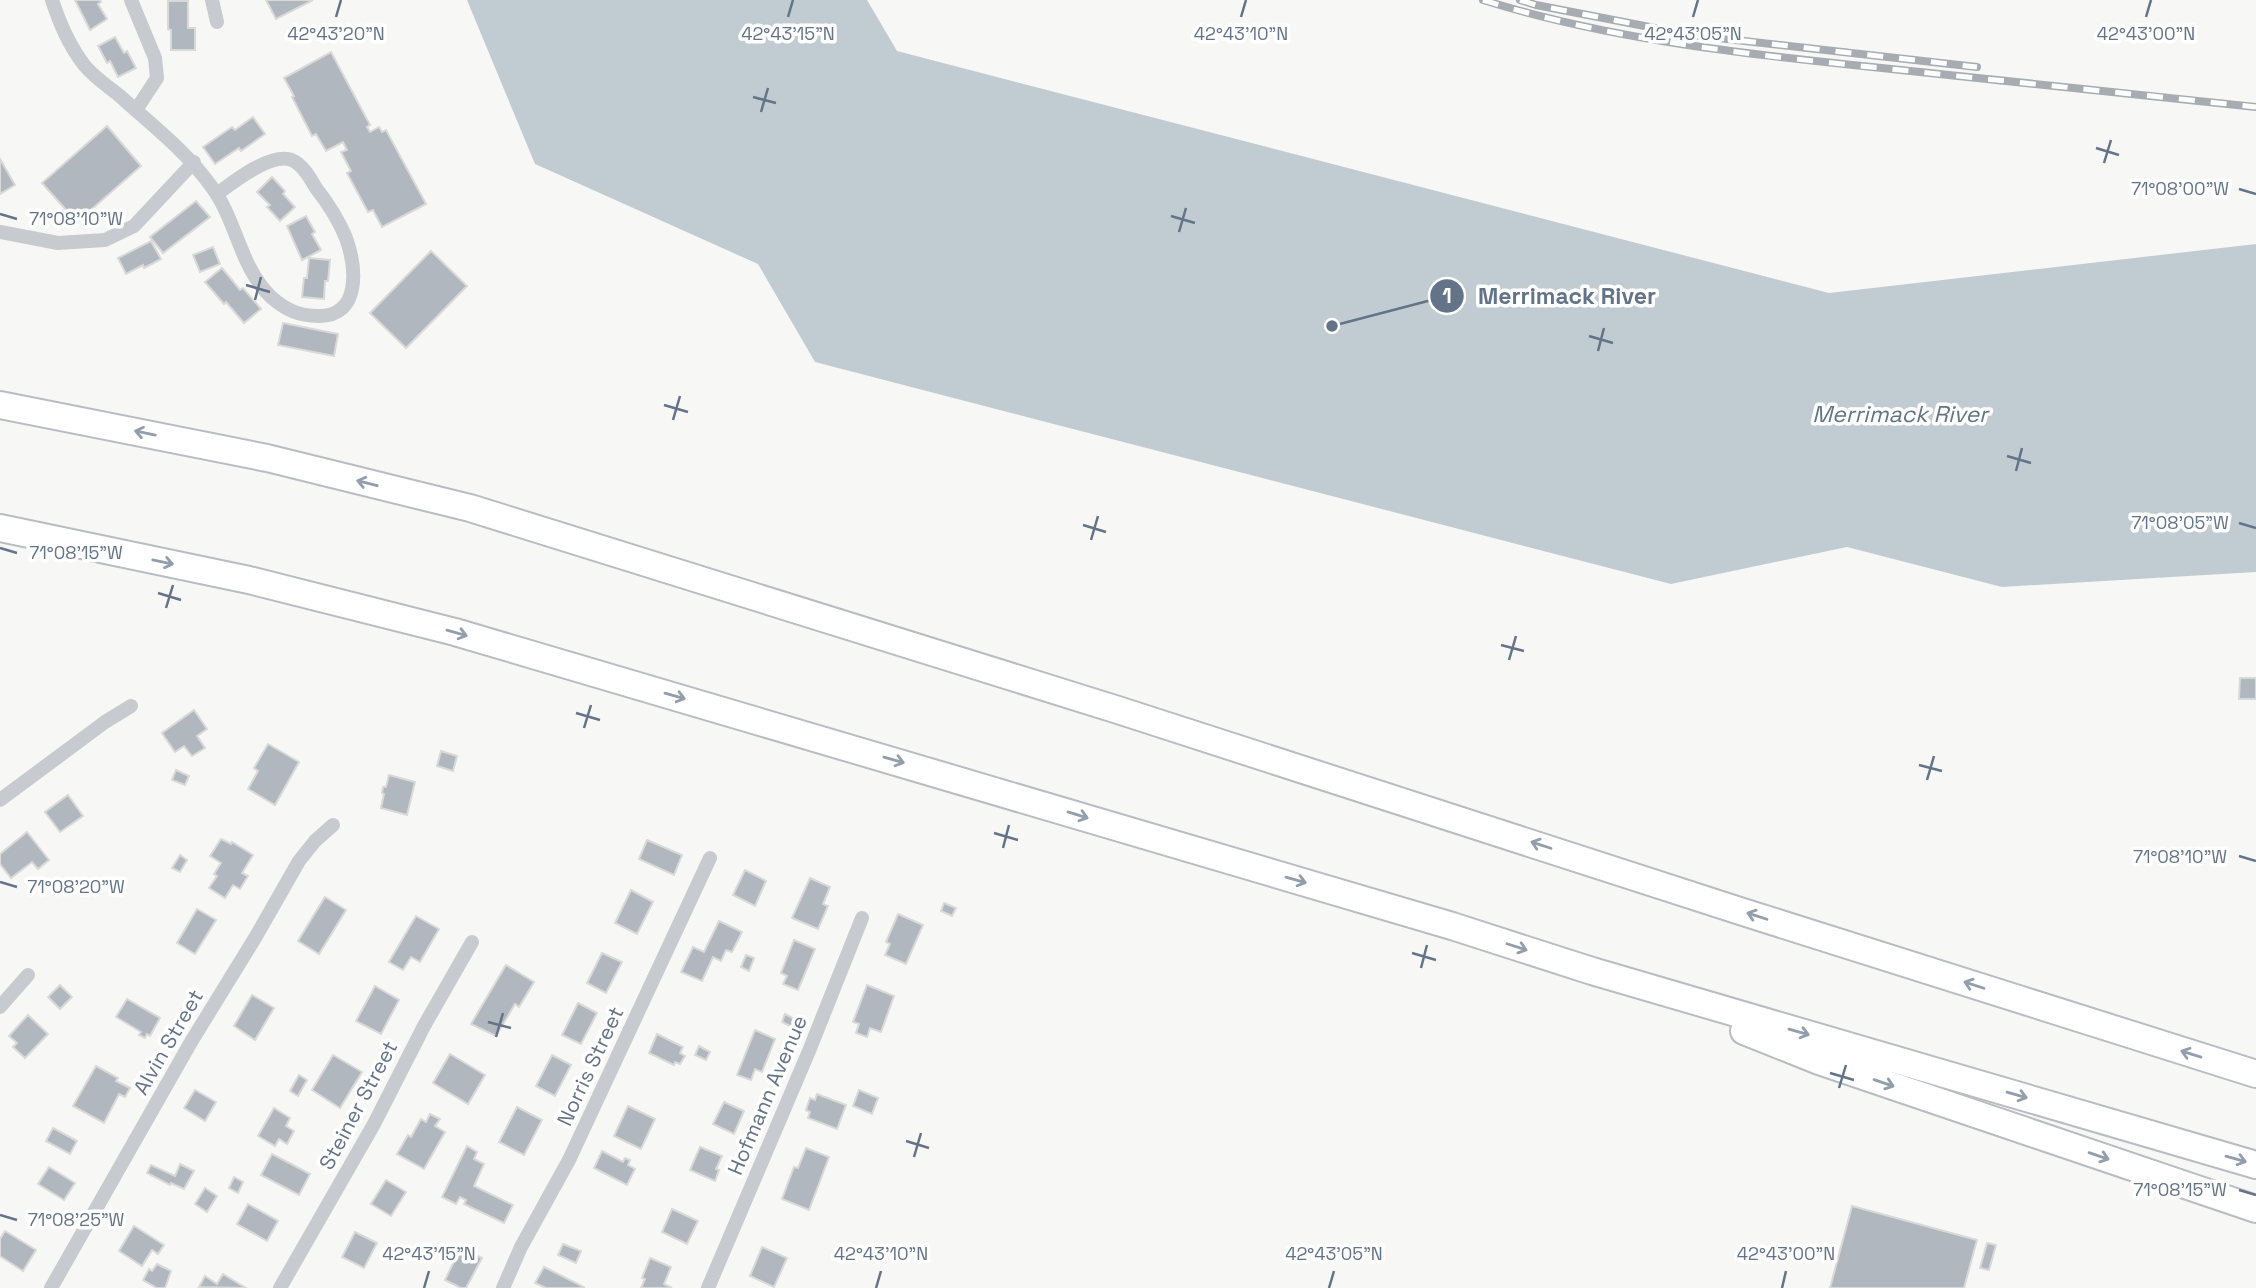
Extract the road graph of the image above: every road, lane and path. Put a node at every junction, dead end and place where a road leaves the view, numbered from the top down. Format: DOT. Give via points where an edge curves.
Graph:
graph roads {
  1 [pos="52,0"];
  2 [pos="131,0"];
  3 [pos="212,0"];
  4 [pos="217,22"];
  5 [pos="136,110"];
  6 [pos="194,162"];
  7 [pos="217,194"];
  8 [pos="0,232"];
  9 [pos="0,405"];
  10 [pos="0,528"];
  11 [pos="131,706"];
  12 [pos="0,800"];
  13 [pos="333,825"];
  14 [pos="710,859"];
  15 [pos="862,918"];
  16 [pos="472,942"];
  17 [pos="1592,971"];
  18 [pos="27,975"];
  19 [pos="0,1007"];
  20 [pos="2256,1074"];
  21 [pos="2256,1165"];
  22 [pos="2256,1209"];
  23 [pos="51,1288"];
  24 [pos="280,1288"];
  25 [pos="503,1288"];
  26 [pos="708,1288"];
  1 -- 5 [label="street" via="62,31 86,67"];
  2 -- 5 [label="street" via="155,58 157,78"];
  3 -- 4 [label="street"];
  5 -- 6 [label="street"];
  6 -- 7 [label="street"];
  6 -- 8 [label="street" via="134,226 105,240 58,243"];
  7 -- 7 [label="street" via="253,275 285,309 304,316 328,316 346,306 353,289 353,266 345,237 303,169 291,159 274,160 245,173"];
  20 -- 9 [label="highway, one-way" via="470,508 267,458"];
  10 -- 17 [label="highway, one-way" via="249,580 455,632"];
  11 -- 12 [label="street"];
  13 -- 23 [label="street, Alvin Street" via="299,860"];
  14 -- 25 [label="street, Norris Street" via="569,1160"];
  15 -- 26 [label="street, Hofmann Avenue"];
  16 -- 24 [label="street, Steiner Street"];
  17 -- 21 [label="highway, one-way"];
  17 -- 22 [label="highway, one-way" via="1819,1061"];
  18 -- 19 [label="street"];
}
